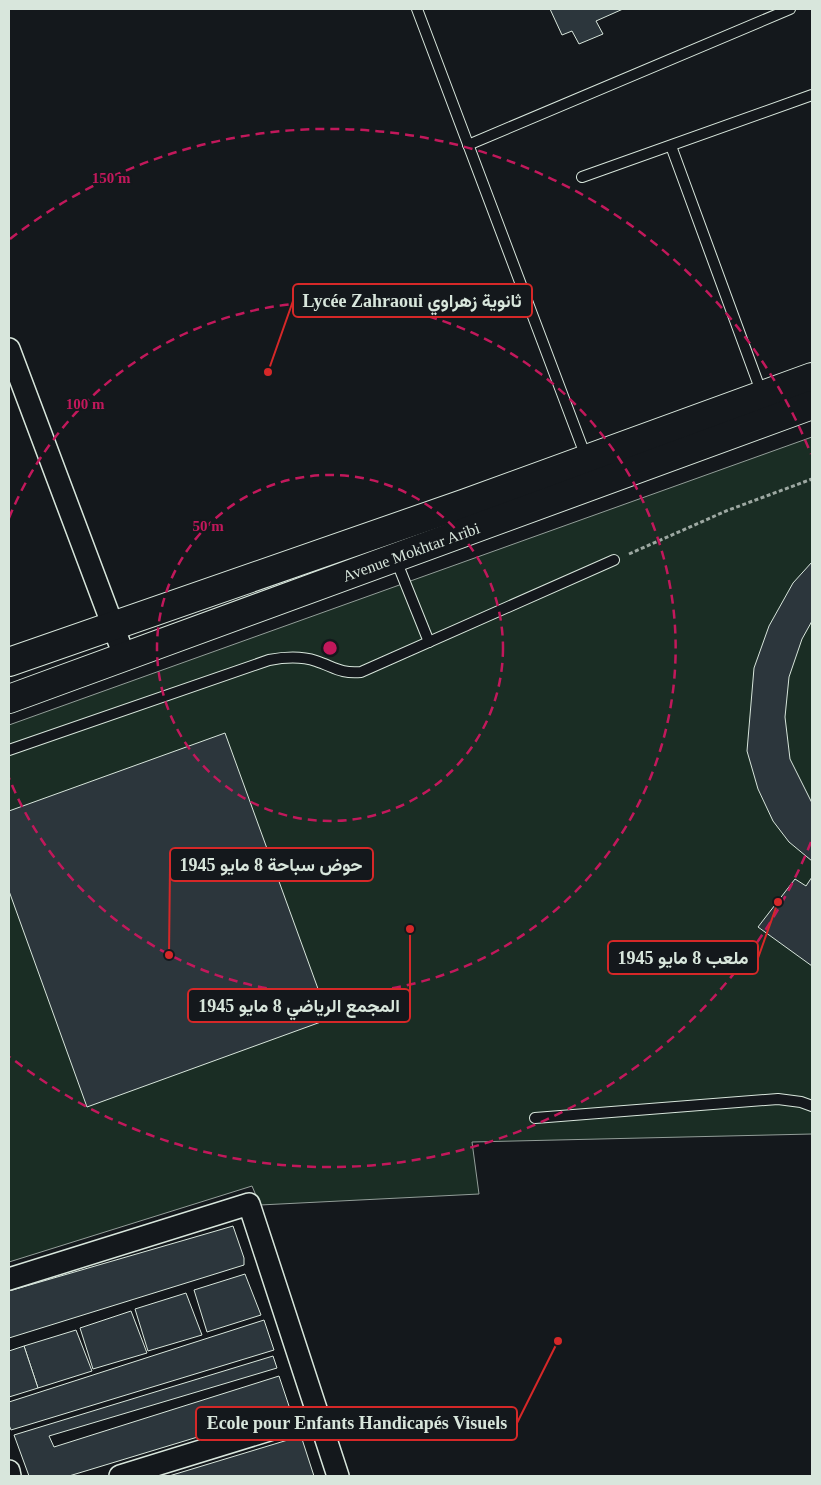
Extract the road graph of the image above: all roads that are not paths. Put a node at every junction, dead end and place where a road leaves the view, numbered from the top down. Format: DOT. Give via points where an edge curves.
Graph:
graph roads {
  1 [pos="417,9"];
  2 [pos="790,9"];
  3 [pos="776,12"];
  4 [pos="812,95"];
  5 [pos="468,145"];
  6 [pos="671,146"];
  7 [pos="582,177"];
  8 [pos="9,349"];
  9 [pos="812,377"];
  10 [pos="812,405"];
  11 [pos="767,407"];
  12 [pos="592,471"];
  13 [pos="403,525"];
  14 [pos="404,555"];
  15 [pos="614,560"];
  16 [pos="111,625"];
  17 [pos="429,642"];
  18 [pos="124,658"];
  19 [pos="9,662"];
  20 [pos="9,699"];
  21 [pos="9,750"];
  22 [pos="812,1106"];
  23 [pos="534,1118"];
  24 [pos="9,1279"];
  25 [pos="318,1415"];
  26 [pos="9,1471"];
  27 [pos="10,1476"];
  28 [pos="120,1476"];
  29 [pos="338,1476"];
  1 -- 5 [label="lane"];
  2 -- 3 [label="lane"];
  3 -- 5 [label="lane"];
  4 -- 6 [label="lane"];
  5 -- 12 [label="lane"];
  6 -- 7 [label="lane"];
  6 -- 11 [label="lane"];
  8 -- 16 [label="street"];
  9 -- 11 [label="main road, Avenue Mokhtar Aribi"];
  10 -- 11 [label="main road, Avenue Mokhtar Aribi"];
  11 -- 12 [label="main road, Avenue Mokhtar Aribi"];
  12 -- 13 [label="main road, Avenue Mokhtar Aribi"];
  12 -- 14 [label="main road, Avenue Mokhtar Aribi"];
  13 -- 14 [label="main road"];
  13 -- 16 [label="main road, Avenue Mokhtar Aribi"];
  14 -- 17 [label="lane"];
  14 -- 18 [label="main road, Avenue Mokhtar Aribi"];
  15 -- 17 [label="lane"];
  16 -- 18 [label="street"];
  16 -- 19 [label="main road, Avenue Mokhtar Aribi"];
  17 -- 21 [label="lane" via="361,672 340,672 301,658 269,660"];
  18 -- 20 [label="main road, Avenue Mokhtar Aribi"];
  22 -- 23 [label="lane" via="778,1099"];
  24 -- 25 [label="street" via="249,1204"];
  25 -- 28 [label="street"];
  25 -- 29 [label="street"];
  26 -- 27 [label="street"];
}
